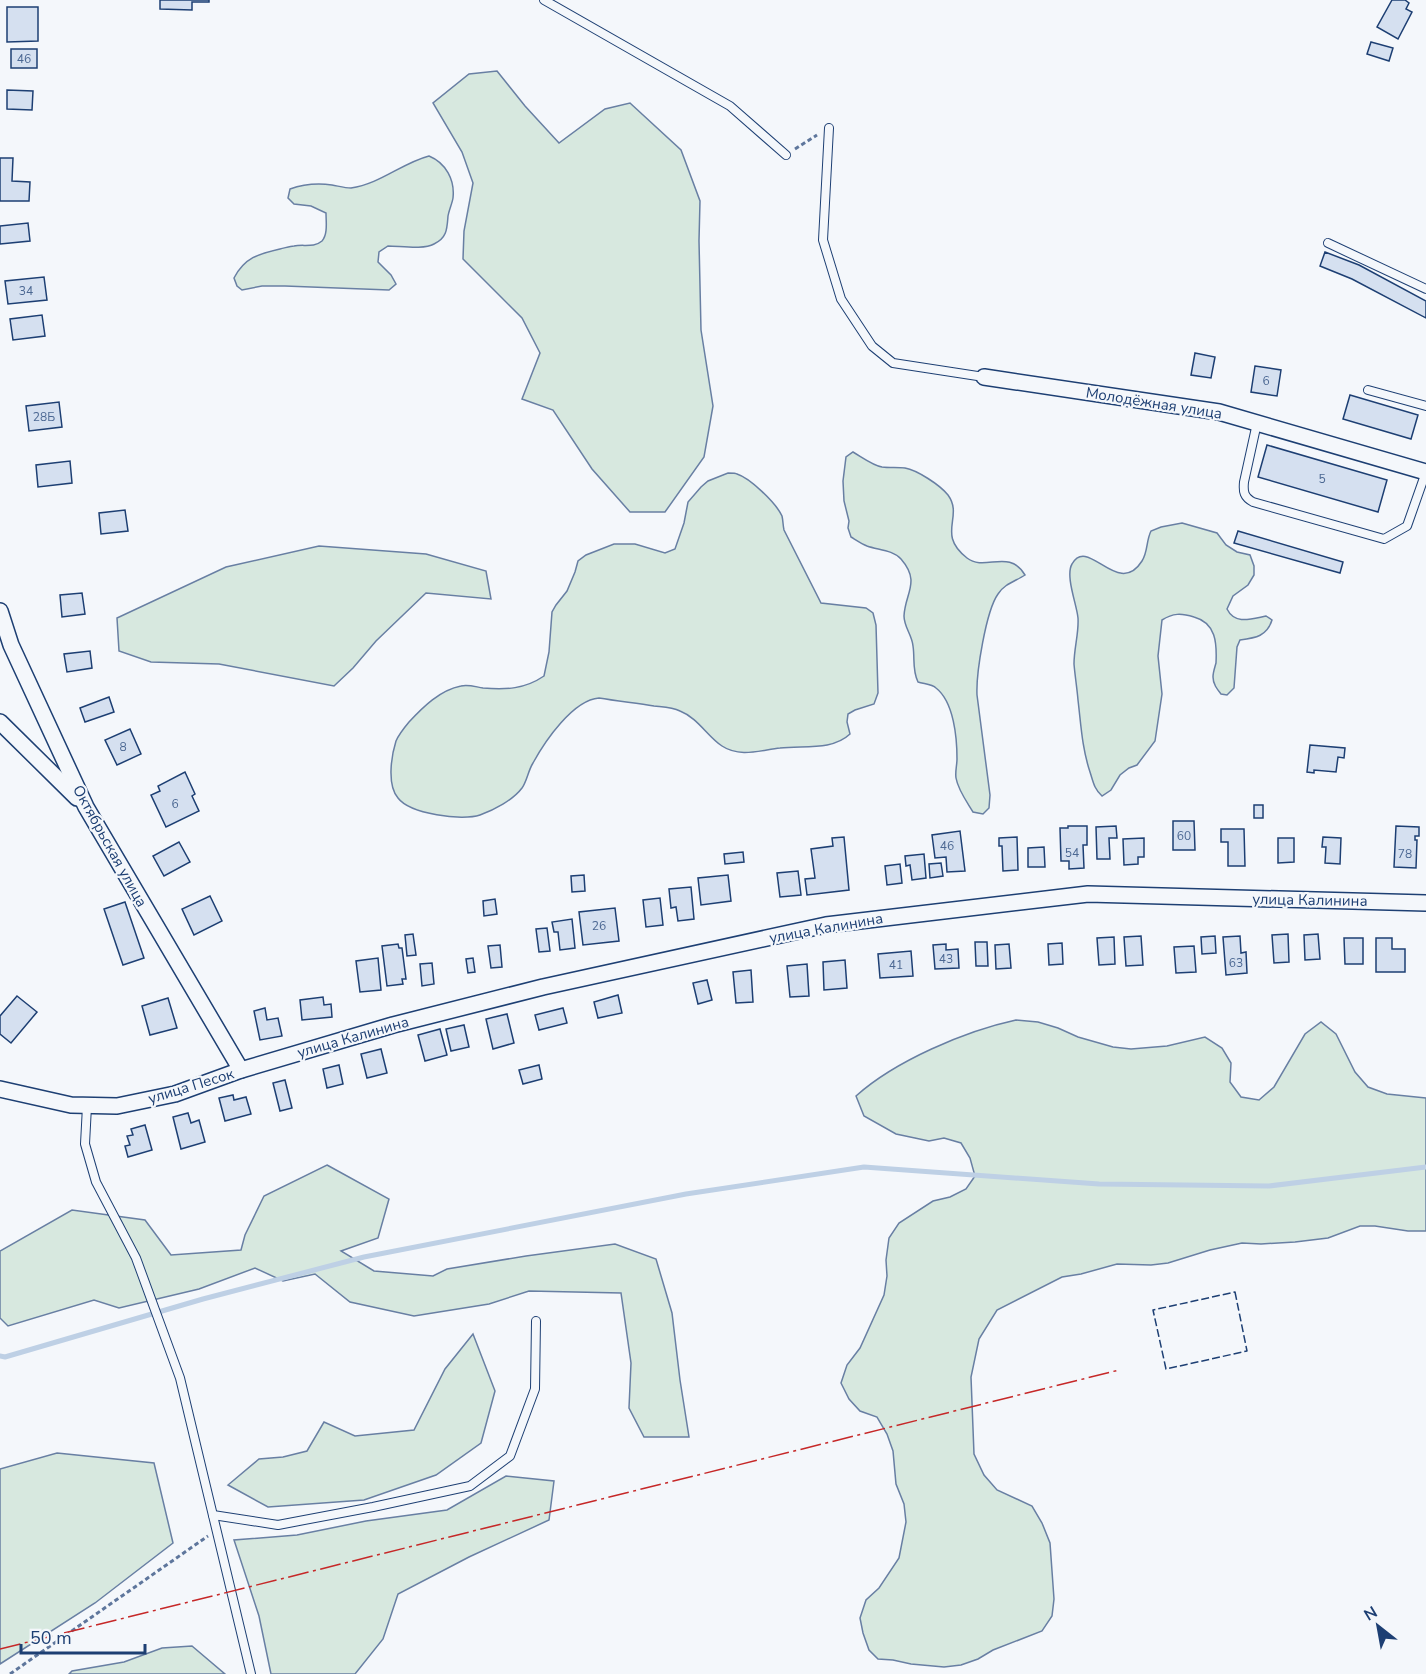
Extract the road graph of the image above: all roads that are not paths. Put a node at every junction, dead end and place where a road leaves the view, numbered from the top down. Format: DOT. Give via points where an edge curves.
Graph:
graph roads {
  1 [pos="544,0"];
  2 [pos="829,128"];
  3 [pos="786,155"];
  4 [pos="1328,243"];
  5 [pos="1426,289"];
  6 [pos="984,377"];
  7 [pos="1368,390"];
  8 [pos="1426,406"];
  9 [pos="1257,423"];
  10 [pos="1426,472"];
  11 [pos="0,611"];
  12 [pos="0,722"];
  13 [pos="86,807"];
  14 [pos="1426,903"];
  15 [pos="241,1070"];
  16 [pos="0,1089"];
  17 [pos="87,1106"];
  18 [pos="536,1321"];
  19 [pos="213,1515"];
  20 [pos="251,1674"];
  1 -- 3 [label="lane" via="730,106"];
  2 -- 6 [label="lane" via="823,240 841,299 872,346 893,363"];
  4 -- 5 [label="lane"];
  6 -- 9 [label="street, Молодёжная улица" via="1219,412"];
  7 -- 8 [label="lane"];
  9 -- 10 [label="street, Молодёжная улица"];
  9 -- 10 [label="lane" via="1243,490 1246,498 1264,505 1384,539 1407,526"];
  11 -- 13 [label="street, Октябрьская улица" via="10,645"];
  12 -- 13 [label="street"];
  13 -- 15 [label="street, Октябрьская улица"];
  14 -- 15 [label="street, улица Калинина" via="1088,894 826,925 393,1024"];
  15 -- 17 [label="street, улица Песок" via="175,1094 117,1106"];
  16 -- 17 [label="street, улица Песок" via="71,1106"];
  17 -- 19 [label="lane" via="85,1144 96,1182 136,1258 180,1378"];
  18 -- 19 [label="lane" via="535,1389 510,1456 470,1486 278,1525"];
  19 -- 20 [label="lane"];
}
